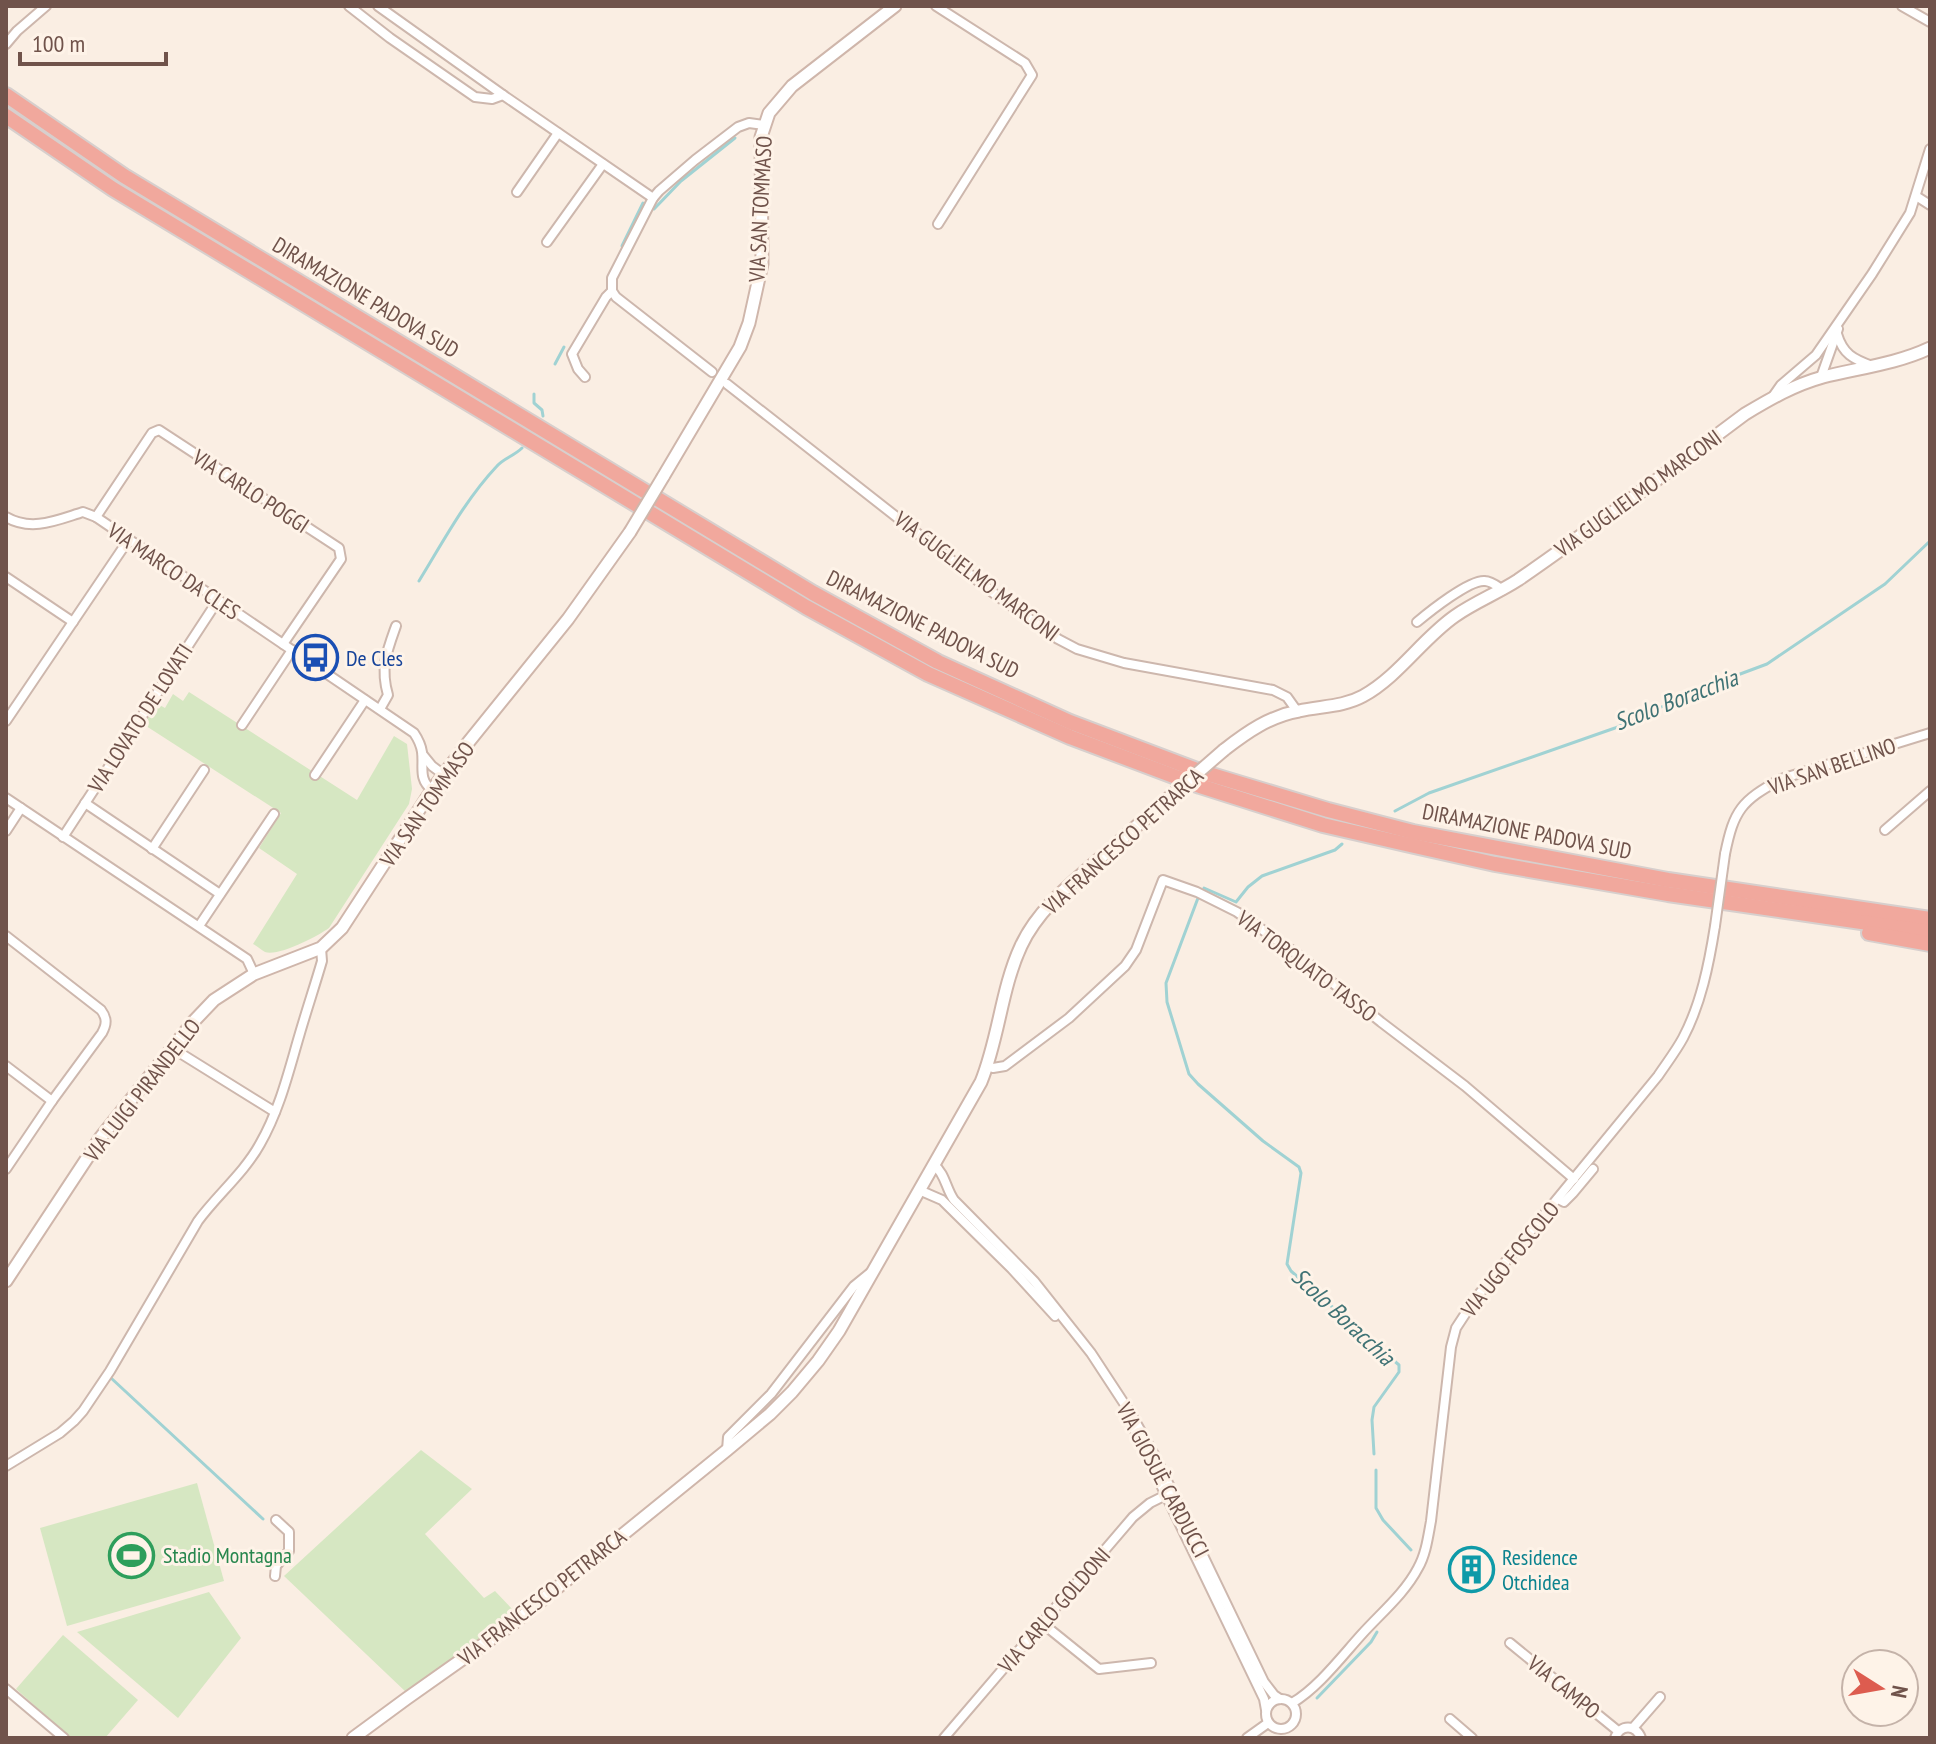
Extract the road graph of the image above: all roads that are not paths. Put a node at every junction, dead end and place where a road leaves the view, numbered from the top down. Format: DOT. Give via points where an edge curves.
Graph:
graph roads {
  1 [pos="46,6"];
  2 [pos="349,6"];
  3 [pos="378,6"];
  4 [pos="895,6"];
  5 [pos="936,6"];
  6 [pos="1902,6"];
  7 [pos="1930,22"];
  8 [pos="6,44"];
  9 [pos="6,95"];
  10 [pos="503,95"];
  11 [pos="6,116"];
  12 [pos="764,125"];
  13 [pos="558,133"];
  14 [pos="1930,149"];
  15 [pos="603,164"];
  16 [pos="517,192"];
  17 [pos="1916,196"];
  18 [pos="653,198"];
  19 [pos="1930,205"];
  20 [pos="938,224"];
  21 [pos="547,242"];
  22 [pos="612,291"];
  23 [pos="1840,320"];
  24 [pos="1837,333"];
  25 [pos="1930,348"];
  26 [pos="1816,355"];
  27 [pos="1873,366"];
  28 [pos="712,372"];
  29 [pos="585,377"];
  30 [pos="1820,378"];
  31 [pos="727,384"];
  32 [pos="1774,396"];
  33 [pos="6,517"];
  34 [pos="96,517"];
  35 [pos="129,539"];
  36 [pos="6,577"];
  37 [pos="1503,590"];
  38 [pos="218,600"];
  39 [pos="73,622"];
  40 [pos="1417,622"];
  41 [pos="396,626"];
  42 [pos="283,644"];
  43 [pos="292,650"];
  44 [pos="365,700"];
  45 [pos="380,709"];
  46 [pos="1297,711"];
  47 [pos="6,721"];
  48 [pos="242,725"];
  49 [pos="1930,733"];
  50 [pos="423,754"];
  51 [pos="204,770"];
  52 [pos="315,775"];
  53 [pos="444,775"];
  54 [pos="432,790"];
  55 [pos="1930,791"];
  56 [pos="6,798"];
  57 [pos="85,803"];
  58 [pos="21,808"];
  59 [pos="274,814"];
  60 [pos="1885,830"];
  61 [pos="6,831"];
  62 [pos="63,837"];
  63 [pos="152,849"];
  64 [pos="1725,854"];
  65 [pos="220,894"];
  66 [pos="1775,910"];
  67 [pos="1930,919"];
  68 [pos="199,926"];
  69 [pos="1930,932"];
  70 [pos="6,936"];
  71 [pos="1930,944"];
  72 [pos="321,948"];
  73 [pos="254,974"];
  74 [pos="172,1048"];
  75 [pos="6,1066"];
  76 [pos="987,1066"];
  77 [pos="52,1101"];
  78 [pos="275,1112"];
  79 [pos="934,1165"];
  80 [pos="6,1169"];
  81 [pos="1593,1169"];
  82 [pos="1574,1179"];
  83 [pos="919,1190"];
  84 [pos="1558,1199"];
  85 [pos="874,1271"];
  86 [pos="6,1281"];
  87 [pos="727,1450"];
  88 [pos="6,1466"];
  89 [pos="1169,1494"];
  90 [pos="276,1520"];
  91 [pos="275,1576"];
  92 [pos="1042,1623"];
  93 [pos="1510,1643"];
  94 [pos="1151,1663"];
  95 [pos="10,1692"];
  96 [pos="1660,1697"];
  97 [pos="1280,1699"];
  98 [pos="6,1702"];
  99 [pos="1292,1703"];
  100 [pos="1266,1710"];
  101 [pos="1450,1719"];
  102 [pos="1268,1723"];
  103 [pos="1633,1728"];
  104 [pos="1290,1732"];
  105 [pos="1617,1734"];
  106 [pos="64,1738"];
  107 [pos="353,1738"];
  108 [pos="944,1738"];
  109 [pos="1247,1738"];
  110 [pos="1472,1738"];
  111 [pos="1641,1738"];
  1 -- 8 [label="street"];
  2 -- 10 [label="street" via="475,97"];
  3 -- 10 [label="street"];
  4 -- 12 [label="street, VIA SAN TOMMASO" via="792,86"];
  5 -- 20 [label="street" via="1025,63 1032,75"];
  6 -- 7 [label="street"];
  9 -- 67 [label="highway, DIRAMAZIONE PADOVA SUD" via="124,176 813,593 938,662 1070,722 1202,772 1413,832 1668,880"];
  10 -- 13 [label="street"];
  11 -- 66 [label="highway, DIRAMAZIONE PADOVA SUD" via="113,189 806,607 943,680 1084,742 1323,825 1495,864"];
  12 -- 18 [label="street" via="738,127"];
  12 -- 53 [label="street, VIA SAN TOMMASO, bridge" via="762,264 740,347 630,532"];
  13 -- 15 [label="street"];
  13 -- 16 [label="street"];
  14 -- 17 [label="street, VIA GUGLIELMO MARCONI"];
  15 -- 18 [label="street"];
  15 -- 21 [label="street"];
  17 -- 19 [label="street"];
  17 -- 23 [label="street, VIA GUGLIELMO MARCONI"];
  18 -- 22 [label="street" via="612,278"];
  22 -- 28 [label="street"];
  22 -- 29 [label="street" via="572,354"];
  23 -- 24 [label="street, VIA GUGLIELMO MARCONI"];
  23 -- 26 [label="street, VIA GUGLIELMO MARCONI"];
  24 -- 27 [label="street" via="1841,347"];
  24 -- 30 [label="street, VIA GUGLIELMO MARCONI"];
  25 -- 27 [label="street"];
  26 -- 30 [label="street" via="1813,365"];
  26 -- 32 [label="street, VIA GUGLIELMO MARCONI"];
  27 -- 30 [label="street"];
  30 -- 32 [label="street, VIA GUGLIELMO MARCONI"];
  31 -- 46 [label="street, VIA GUGLIELMO MARCONI" via="1058,639 1124,663 1273,690"];
  32 -- 37 [label="street, VIA GUGLIELMO MARCONI"];
  33 -- 34 [label="street, VIA MARCO DA CLES" via="23,525 41,525 83,512"];
  34 -- 35 [label="street, VIA MARCO DA CLES"];
  34 -- 42 [label="street, VIA CARLO POGGI" via="159,430 339,548 341,559"];
  35 -- 38 [label="street, VIA MARCO DA CLES"];
  35 -- 39 [label="street"];
  36 -- 39 [label="street"];
  37 -- 40 [label="street" via="1479,581"];
  37 -- 46 [label="street, VIA GUGLIELMO MARCONI" via="1442,626 1361,697"];
  38 -- 42 [label="street, VIA MARCO DA CLES"];
  38 -- 57 [label="street, VIA LOVATO DE LOVATI"];
  39 -- 47 [label="street"];
  41 -- 45 [label="street" via="383,677 388,695"];
  42 -- 43 [label="street, VIA MARCO DA CLES"];
  43 -- 44 [label="street, VIA MARCO DA CLES"];
  43 -- 48 [label="street"];
  44 -- 45 [label="street, VIA MARCO DA CLES"];
  44 -- 52 [label="street"];
  45 -- 50 [label="street, VIA MARCO DA CLES" via="414,733"];
  46 -- 76 [label="street, VIA FRANCESCO PETRARCA, bridge" via="1262,723 1224,750 1040,916 1012,969"];
  49 -- 64 [label="street, VIA SAN BELLINO" via="1781,779 1758,792 1735,817"];
  50 -- 53 [label="street, VIA MARCO DA CLES"];
  50 -- 54 [label="street, VIA MARCO DA CLES" via="422,776"];
  51 -- 63 [label="street"];
  53 -- 54 [label="street, VIA SAN TOMMASO"];
  54 -- 72 [label="street, VIA SAN TOMMASO" via="342,928"];
  55 -- 60 [label="street"];
  56 -- 58 [label="street"];
  57 -- 62 [label="street, VIA LOVATO DE LOVATI"];
  57 -- 63 [label="street"];
  58 -- 61 [label="street"];
  58 -- 62 [label="street"];
  59 -- 65 [label="street"];
  62 -- 68 [label="street"];
  63 -- 65 [label="street"];
  64 -- 82 [label="street, VIA UGO FOSCOLO, bridge" via="1711,954 1683,1037"];
  65 -- 68 [label="street"];
  66 -- 69 [label="highway, DIRAMAZIONE PADOVA SUD"];
  66 -- 71 [label="highway"];
  68 -- 73 [label="street" via="247,959"];
  70 -- 77 [label="street" via="106,1016 102,1033"];
  72 -- 73 [label="street, VIA LUIGI PIRANDELLO"];
  72 -- 78 [label="street" via="322,961"];
  73 -- 74 [label="street, VIA LUIGI PIRANDELLO" via="214,1000"];
  74 -- 78 [label="street"];
  74 -- 86 [label="street, VIA LUIGI PIRANDELLO" via="101,1137"];
  75 -- 77 [label="street"];
  76 -- 79 [label="street, VIA FRANCESCO PETRARCA"];
  76 -- 82 [label="street, VIA TORQUATO TASSO" via="1005,1066 1069,1018 1125,966 1163,880 1237,912 1297,954"];
  77 -- 80 [label="street"];
  78 -- 88 [label="street" via="259,1147 198,1221 83,1411 60,1433"];
  79 -- 83 [label="street, VIA FRANCESCO PETRARCA"];
  79 -- 89 [label="street, VIA GIOSUÈ CARDUCCI" via="954,1200 1034,1281 1091,1353 1156,1458"];
  81 -- 84 [label="street" via="1564,1202"];
  82 -- 84 [label="street, VIA UGO FOSCOLO"];
  83 -- 85 [label="street, VIA FRANCESCO PETRARCA"];
  83 -- 89 [label="street, VIA GIOSUÈ CARDUCCI" via="942,1200 1057,1318 1132,1426"];
  84 -- 99 [label="street, VIA UGO FOSCOLO" via="1456,1328 1431,1521 1420,1566 1308,1693"];
  85 -- 87 [label="street, VIA FRANCESCO PETRARCA" via="818,1361 770,1414"];
  85 -- 87 [label="street, VIA FRANCESCO PETRARCA" via="854,1286 771,1394 728,1437"];
  87 -- 107 [label="street, VIA FRANCESCO PETRARCA" via="515,1622"];
  89 -- 92 [label="street, VIA CARLO GOLDONI" via="1133,1517"];
  89 -- 97 [label="street, VIA GIOSUÈ CARDUCCI" via="1264,1682"];
  89 -- 100 [label="street, VIA GIOSUÈ CARDUCCI"];
  90 -- 91 [label="street" via="289,1532 289,1551 276,1566"];
  92 -- 94 [label="street" via="1099,1669"];
  92 -- 108 [label="street, VIA CARLO GOLDONI"];
  93 -- 105 [label="street, VIA CAMPO"];
  95 -- 98 [label="street"];
  95 -- 106 [label="street"];
  96 -- 103 [label="street"];
  97 -- 99 [label="street"];
  97 -- 100 [label="street"];
  99 -- 104 [label="street" via="1296,1717"];
  100 -- 102 [label="street"];
  101 -- 110 [label="street"];
  102 -- 104 [label="street"];
  102 -- 109 [label="street"];
  103 -- 105 [label="street"];
  103 -- 111 [label="street"];
}
